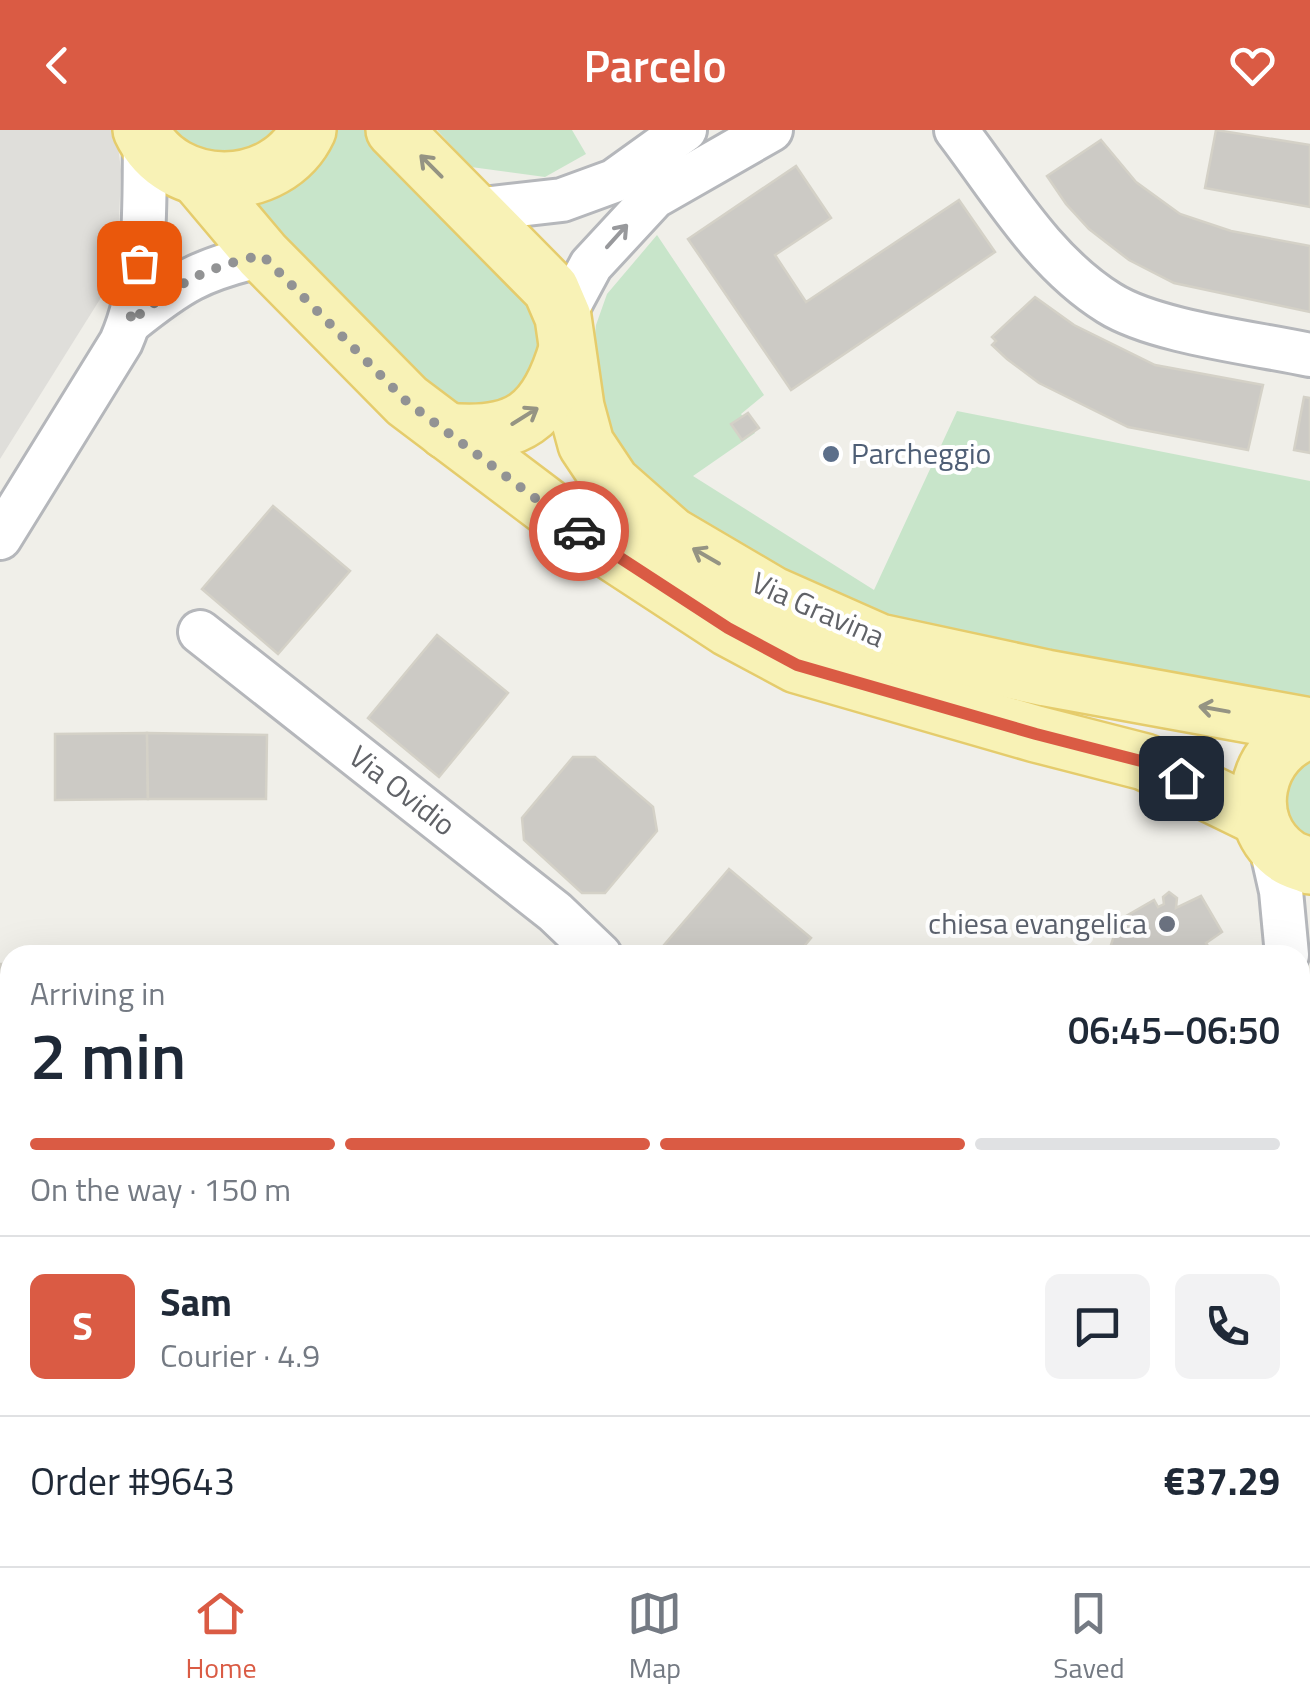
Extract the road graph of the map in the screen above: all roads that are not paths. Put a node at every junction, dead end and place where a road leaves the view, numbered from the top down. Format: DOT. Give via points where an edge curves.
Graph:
graph roads {
  1 [pos="308,130"];
  2 [pos="394,130"];
  3 [pos="685,130"];
  4 [pos="771,130"];
  5 [pos="956,130"];
  6 [pos="143,135"];
  7 [pos="198,178"];
  8 [pos="474,210"];
  9 [pos="262,255"];
  10 [pos="130,322"];
  11 [pos="565,333"];
  12 [pos="1310,355"];
  13 [pos="446,430"];
  14 [pos="0,538"];
  15 [pos="200,632"];
  16 [pos="1310,729"];
  17 [pos="1280,841"];
  18 [pos="556,912"];
  19 [pos="556,945"];
  20 [pos="590,945"];
  21 [pos="1286,945"];
  1 -- 7 [label="main road" via="286,160 259,175"];
  8 -- 2 [label="main road, Via Gravina, one-way"];
  3 -- 8 [label="street" via="614,181 562,200"];
  11 -- 4 [label="street, one-way" via="591,265 654,196"];
  5 -- 12 [label="street" via="1047,251 1109,303 1152,322"];
  6 -- 7 [label="main road, Via Gravina" via="177,169"];
  6 -- 10 [label="street" via="143,234"];
  7 -- 9 [label="main road, Via Gravina"];
  8 -- 11 [label="main road, Via Gravina" via="552,289"];
  9 -- 10 [label="street" via="213,266"];
  9 -- 13 [label="main road, Via Gravina" via="407,402"];
  10 -- 14 [label="street"];
  13 -- 11 [label="main road, one-way" via="475,434 536,412 556,385"];
  16 -- 11 [label="main road, Via Gravina, one-way" via="879,642 773,595 671,535 612,483 586,444"];
  13 -- 17 [label="main road, Via Gravina" via="578,530 797,665 1145,762"];
  15 -- 18 [label="street, Via Ovidio"];
  16 -- 17 [label="main road" via="1280,747 1258,789"];
  17 -- 21 [label="street"];
  18 -- 19 [label="street"];
  18 -- 20 [label="street, Via Ovidio"];
}
